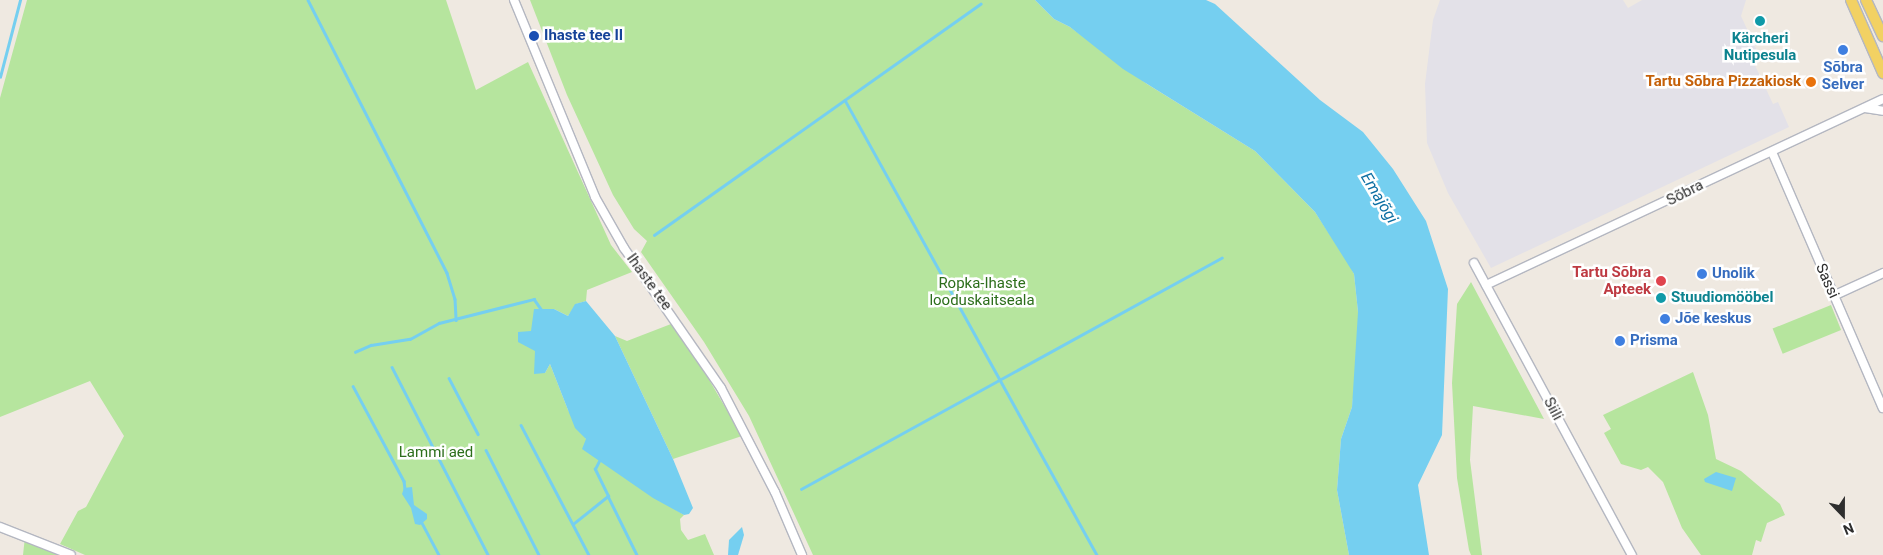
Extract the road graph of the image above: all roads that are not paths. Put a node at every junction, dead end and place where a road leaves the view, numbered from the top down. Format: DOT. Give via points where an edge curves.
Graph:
graph roads {
  1 [pos="514,0"];
  2 [pos="1851,0"];
  3 [pos="1866,0"];
  4 [pos="1883,36"];
  5 [pos="1883,73"];
  6 [pos="1883,99"];
  7 [pos="1864,108"];
  8 [pos="1883,111"];
  9 [pos="1772,152"];
  10 [pos="1474,263"];
  11 [pos="1883,273"];
  12 [pos="1486,285"];
  13 [pos="1833,296"];
  14 [pos="1883,408"];
  15 [pos="0,526"];
  16 [pos="71,555"];
  17 [pos="802,555"];
  18 [pos="1632,555"];
  1 -- 17 [label="street, Ihaste tee" via="595,197 624,248 721,388 775,492"];
  2 -- 5 [label="main road"];
  3 -- 4 [label="main road"];
  6 -- 7 [label="street, Sõbra"];
  7 -- 8 [label="street"];
  7 -- 9 [label="street, Sõbra"];
  9 -- 12 [label="street, Sõbra"];
  9 -- 13 [label="street, Sassi"];
  10 -- 12 [label="street, Siili"];
  11 -- 13 [label="street"];
  12 -- 18 [label="street, Siili"];
  13 -- 14 [label="street, Sassi"];
  15 -- 16 [label="street"];
}
